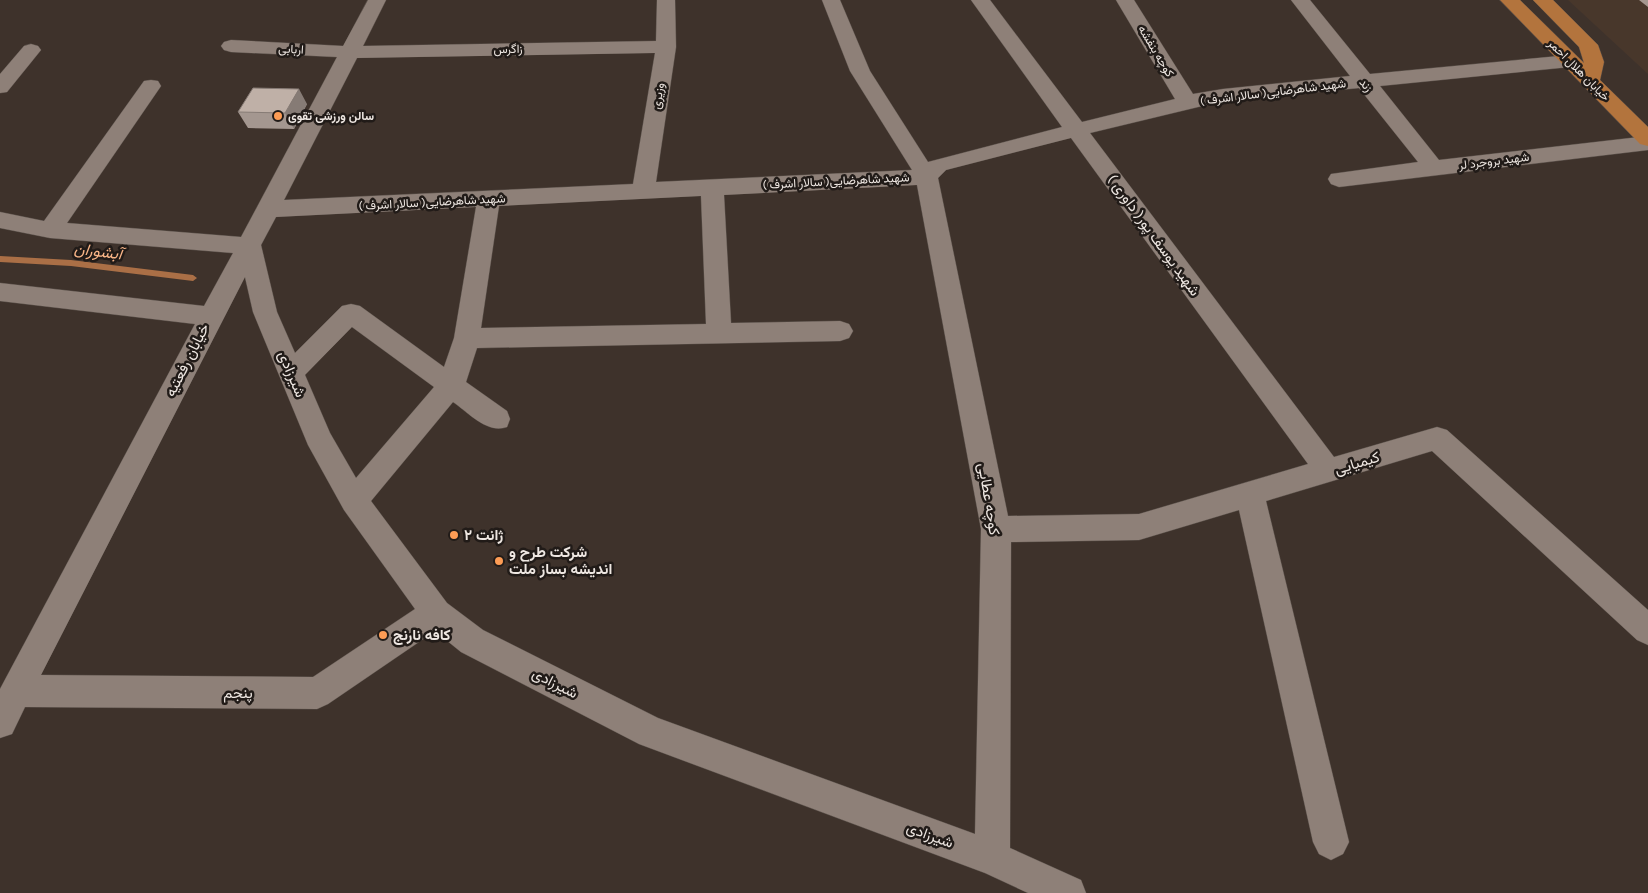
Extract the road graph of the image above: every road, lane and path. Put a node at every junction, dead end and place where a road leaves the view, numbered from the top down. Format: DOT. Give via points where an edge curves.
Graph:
graph roads {
  1 [pos="377,0"];
  2 [pos="666,0"];
  3 [pos="831,0"];
  4 [pos="980,0"];
  5 [pos="1125,0"];
  6 [pos="1300,0"];
  7 [pos="1509,0"];
  8 [pos="1542,0"];
  9 [pos="231,46"];
  10 [pos="666,47"];
  11 [pos="31,50"];
  12 [pos="350,52"];
  13 [pos="1570,61"];
  14 [pos="1590,80"];
  15 [pos="1363,81"];
  16 [pos="151,86"];
  17 [pos="0,88"];
  18 [pos="1187,102"];
  19 [pos="1076,130"];
  20 [pos="1648,139"];
  21 [pos="1648,144"];
  22 [pos="1434,168"];
  23 [pos="926,176"];
  24 [pos="1339,179"];
  25 [pos="712,188"];
  26 [pos="643,192"];
  27 [pos="488,199"];
  28 [pos="268,209"];
  29 [pos="0,220"];
  30 [pos="50,230"];
  31 [pos="250,246"];
  32 [pos="0,292"];
  33 [pos="210,316"];
  34 [pos="840,332"];
  35 [pos="719,334"];
  36 [pos="467,338"];
  37 [pos="292,372"];
  38 [pos="451,386"];
  39 [pos="497,419"];
  40 [pos="1329,471"];
  41 [pos="1250,495"];
  42 [pos="354,501"];
  43 [pos="996,529"];
  44 [pos="436,613"];
  45 [pos="1648,630"];
  46 [pos="16,691"];
  47 [pos="0,722"];
  48 [pos="1330,842"];
  49 [pos="992,858"];
  50 [pos="1068,893"];
  1 -- 12 [label="street, خیابان رفعتیه"];
  2 -- 10 [label="street, وزیری"];
  3 -- 23 [label="street" via="860,71"];
  4 -- 19 [label="street, شهید یوسف پور( داوری )"];
  5 -- 18 [label="street, کوچه بنفشه"];
  6 -- 15 [label="street, زند"];
  7 -- 13 [label="main road, خیابان هلال احمر"];
  8 -- 14 [label="main road" via="1588,45 1594,62"];
  9 -- 12 [label="street, اربابی"];
  10 -- 12 [label="street, زاگرس"];
  10 -- 26 [label="street, وزیری"];
  11 -- 17 [label="street"];
  12 -- 28 [label="street, خیابان رفعتیه"];
  13 -- 14 [label="main road, خیابان هلال احمر"];
  13 -- 15 [label="street, شهید شاهرضایی( سالار اشرف )"];
  14 -- 20 [label="main road, خیابان هلال احمر"];
  15 -- 18 [label="street, شهید شاهرضایی( سالار اشرف )" via="1223,95"];
  15 -- 22 [label="street, زند"];
  16 -- 30 [label="street"];
  18 -- 19 [label="street, شهید شاهرضایی( سالار اشرف )"];
  19 -- 23 [label="street, شهید شاهرضایی( سالار اشرف )" via="938,165"];
  19 -- 40 [label="street, شهید یوسف پور( داوری )"];
  21 -- 22 [label="street, شهید بروجرد لر"];
  22 -- 24 [label="street, شهید بروجرد لر"];
  23 -- 25 [label="street, شهید شاهرضایی( سالار اشرف )"];
  23 -- 43 [label="street, کوچه عطایی"];
  25 -- 26 [label="street, شهید شاهرضایی( سالار اشرف )"];
  25 -- 35 [label="street"];
  26 -- 27 [label="street, شهید شاهرضایی( سالار اشرف )"];
  27 -- 28 [label="street, شهید شاهرضایی( سالار اشرف )"];
  27 -- 36 [label="street"];
  28 -- 31 [label="street, خیابان رفعتیه"];
  29 -- 30 [label="street"];
  30 -- 31 [label="street"];
  31 -- 33 [label="street, خیابان رفعتیه"];
  31 -- 37 [label="street, شیرزادی" via="266,312"];
  32 -- 33 [label="street"];
  33 -- 46 [label="street, خیابان رفعتیه"];
  34 -- 35 [label="street"];
  35 -- 36 [label="street"];
  36 -- 38 [label="street"];
  37 -- 38 [label="street" via="351,314"];
  37 -- 42 [label="street, شیرزادی" via="318,437"];
  38 -- 39 [label="street"];
  38 -- 42 [label="street"];
  40 -- 41 [label="street, کیمیایی"];
  40 -- 45 [label="street, کیمیایی" via="1438,438"];
  41 -- 43 [label="street, کیمیایی" via="1138,527"];
  41 -- 48 [label="street"];
  42 -- 44 [label="street, شیرزادی"];
  43 -- 49 [label="street, کوچه عطایی"];
  44 -- 46 [label="street, پنجم" via="317,693"];
  44 -- 49 [label="street, شیرزادی" via="472,641 651,732"];
  46 -- 47 [label="street, خیابان رفعتیه"];
  49 -- 50 [label="street, شیرزادی"];
}
